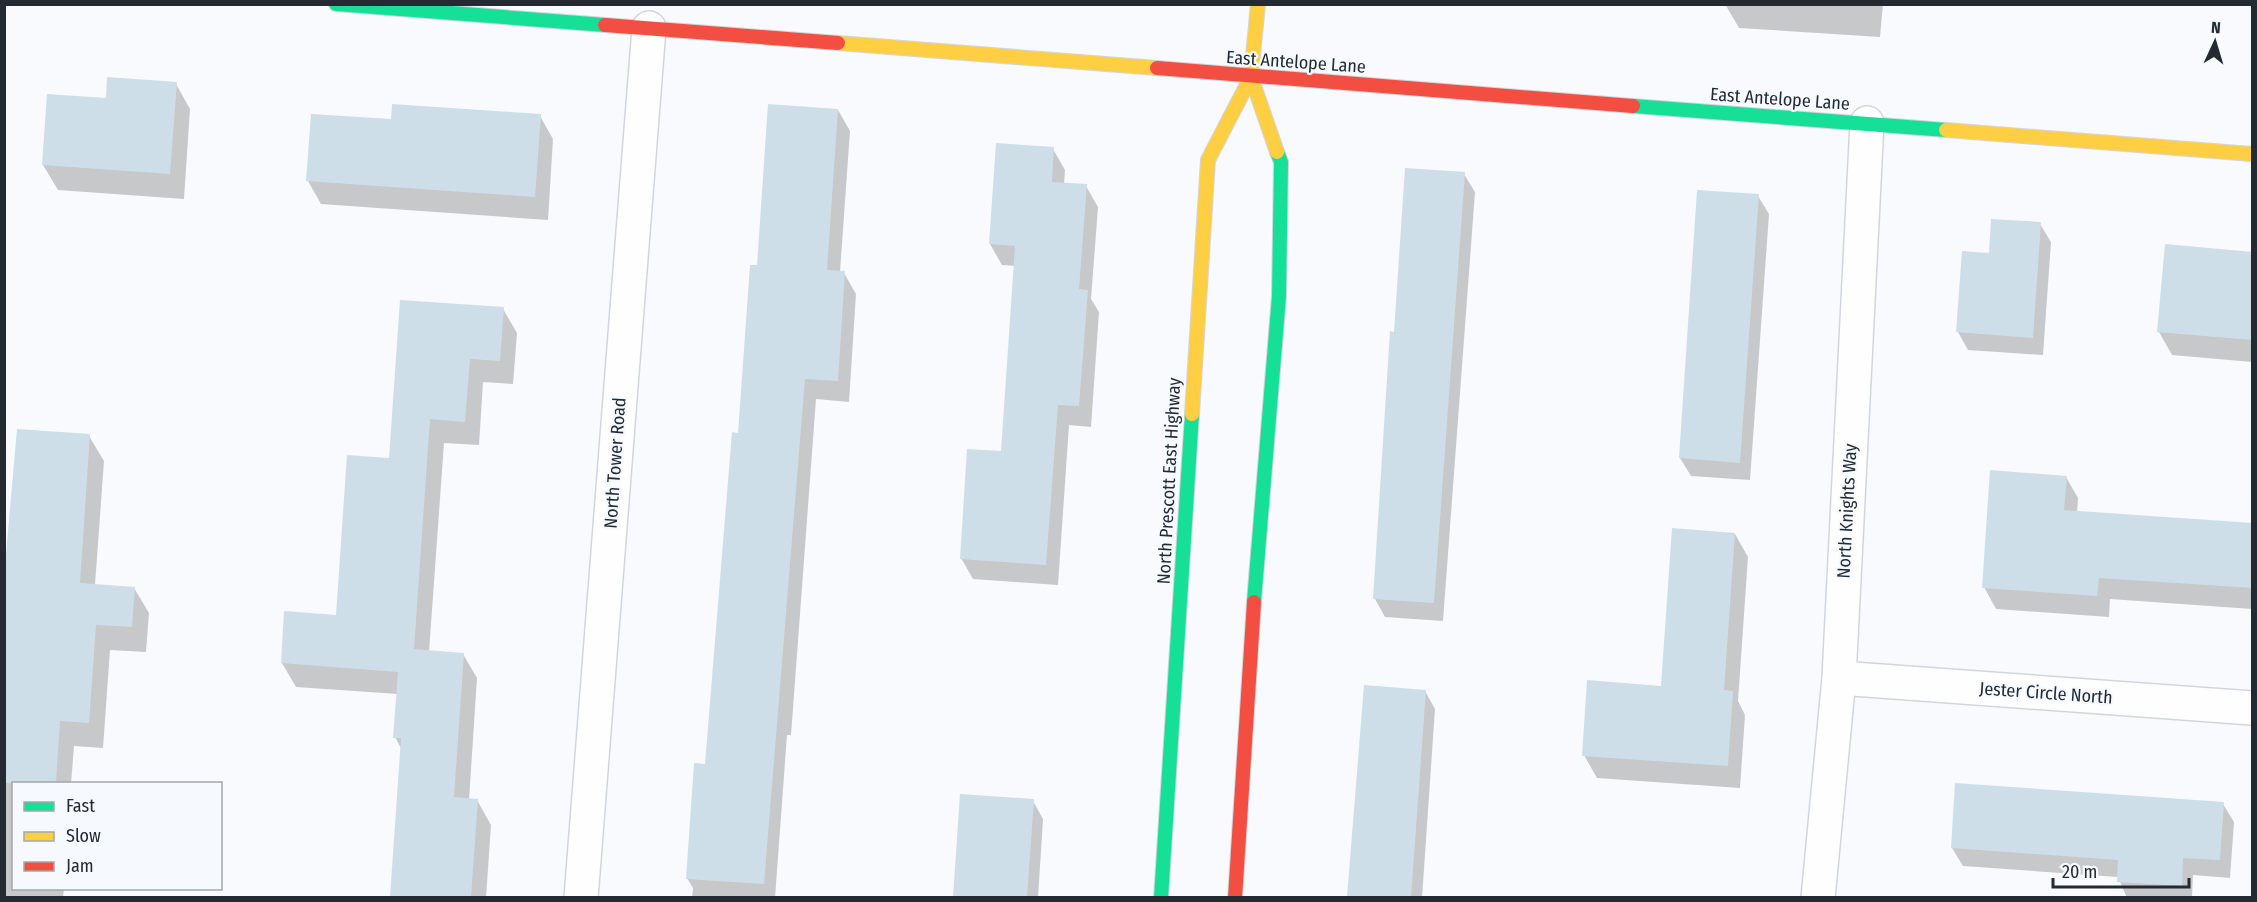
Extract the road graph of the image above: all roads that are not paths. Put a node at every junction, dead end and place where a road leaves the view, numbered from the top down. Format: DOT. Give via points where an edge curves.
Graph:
graph roads {
  1 [pos="336,4"];
  2 [pos="1258,4"];
  3 [pos="649,28"];
  4 [pos="1251,77"];
  5 [pos="1867,123"];
  6 [pos="2253,154"];
  7 [pos="1839,678"];
  8 [pos="2253,708"];
  9 [pos="581,897"];
  10 [pos="1161,897"];
  11 [pos="1235,897"];
  12 [pos="1818,897"];
  1 -- 3 [label="street, East Antelope Lane"];
  2 -- 4 [label="street, North Prescott East Highway"];
  3 -- 4 [label="street, East Antelope Lane"];
  3 -- 9 [label="street, North Tower Road"];
  4 -- 5 [label="street, East Antelope Lane"];
  4 -- 10 [label="street, North Prescott East Highway" via="1208,160"];
  4 -- 11 [label="street, North Prescott East Highway" via="1281,162 1279,285"];
  5 -- 6 [label="street, East Antelope Lane"];
  5 -- 7 [label="street, North Knights Way"];
  7 -- 8 [label="street, Jester Circle North"];
  7 -- 12 [label="street, North Knights Way"];
}
